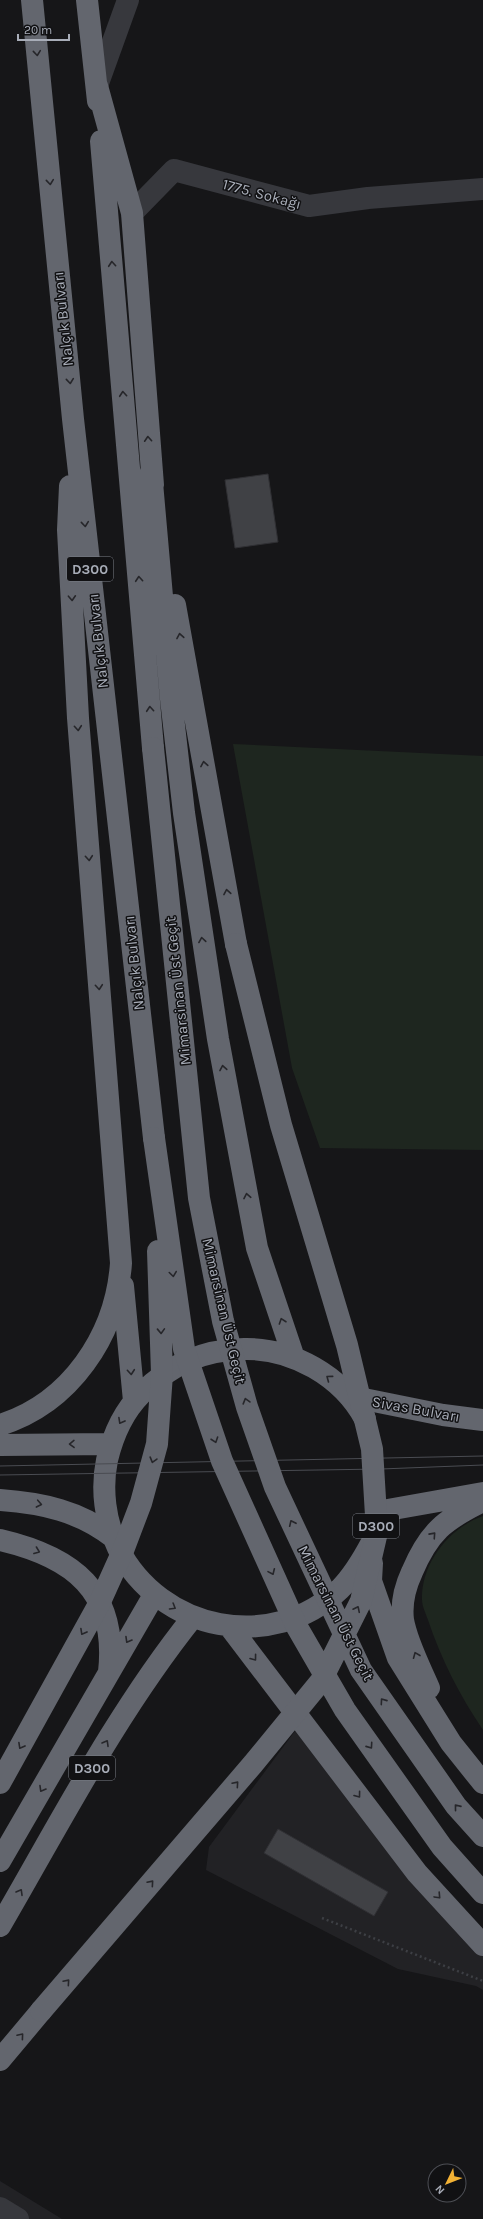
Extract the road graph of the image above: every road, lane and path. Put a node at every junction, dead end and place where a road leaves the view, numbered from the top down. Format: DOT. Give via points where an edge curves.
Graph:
graph roads {
  1 [pos="32,0"];
  2 [pos="87,0"];
  3 [pos="128,0"];
  4 [pos="97,86"];
  5 [pos="483,189"];
  6 [pos="132,213"];
  7 [pos="73,419"];
  8 [pos="150,471"];
  9 [pos="154,1138"];
  10 [pos="121,1263"];
  11 [pos="294,1358"];
  12 [pos="349,1396"];
  13 [pos="134,1401"];
  14 [pos="483,1420"];
  15 [pos="0,1425"];
  16 [pos="111,1444"];
  17 [pos="0,1445"];
  18 [pos="483,1493"];
  19 [pos="0,1500"];
  20 [pos="483,1501"];
  21 [pos="382,1511"];
  22 [pos="114,1538"];
  23 [pos="374,1539"];
  24 [pos="0,1540"];
  25 [pos="154,1594"];
  26 [pos="193,1617"];
  27 [pos="230,1627"];
  28 [pos="109,1674"];
  29 [pos="451,1743"];
  30 [pos="0,1783"];
  31 [pos="483,1783"];
  32 [pos="483,1836"];
  33 [pos="0,1861"];
  34 [pos="483,1892"];
  35 [pos="322,1918"];
  36 [pos="0,1926"];
  37 [pos="483,1945"];
  38 [pos="483,1981"];
  39 [pos="0,2060"];
  40 [pos="0,2208"];
  41 [pos="18,2219"];
  1 -- 7 [label="highway, Nalçık Bulvarı / D300, one-way"];
  2 -- 4 [label="highway"];
  3 -- 4 [label="street"];
  4 -- 6 [label="highway"];
  32 -- 4 [label="highway, Mimarsinan Üst Geçit, one-way, bridge" via="456,1806 361,1670 275,1487 247,1407 223,1321 200,1198 153,748"];
  5 -- 6 [label="street, 1775. Sokağı" via="368,198 309,206 174,170"];
  8 -- 6 [label="highway, one-way"];
  7 -- 9 [label="highway, Nalçık Bulvarı / D300, one-way"];
  7 -- 10 [label="highway, one-way" via="68,530 78,718"];
  11 -- 8 [label="highway, one-way" via="257,1248 218,1039 183,797"];
  39 -- 8 [label="highway, D300, one-way, bridge" via="321,1681 361,1601 377,1532 372,1449 347,1345 281,1125 236,944"];
  9 -- 30 [label="highway, D300, one-way, bridge" via="162,1374 158,1444 141,1503 99,1604"];
  9 -- 34 [label="highway, one-way, bridge" via="184,1349 222,1461 297,1627 345,1710 442,1847"];
  10 -- 13 [label="highway, one-way"];
  10 -- 15 [label="highway" via="116,1296 109,1317 90,1356 77,1374 49,1401 19,1419"];
  12 -- 11 [label="highway, one-way" via="333,1380"];
  11 -- 13 [label="highway" via="260,1349 224,1349 190,1358 159,1376"];
  12 -- 14 [label="highway, Sivas Bulvarı" via="436,1414"];
  12 -- 21 [label="highway" via="362,1414 379,1452 383,1481"];
  13 -- 16 [label="highway, one-way" via="120,1421"];
  16 -- 17 [label="highway, one-way"];
  16 -- 22 [label="highway" via="104,1491 107,1515"];
  18 -- 21 [label="highway"];
  19 -- 22 [label="highway, one-way" via="35,1503 68,1512 100,1527"];
  29 -- 20 [label="highway, one-way" via="407,1633 403,1619 404,1595 421,1551 432,1534 448,1521"];
  21 -- 23 [label="highway"];
  22 -- 25 [label="highway" via="124,1559"];
  23 -- 27 [label="highway" via="360,1566 340,1589 316,1607 290,1620 260,1626"];
  23 -- 29 [label="highway" via="371,1581 398,1658"];
  24 -- 28 [label="highway, one-way" via="59,1560 77,1572 88,1585 99,1602 108,1630"];
  25 -- 26 [label="highway, one-way" via="173,1608"];
  25 -- 28 [label="highway, D300, one-way"];
  26 -- 27 [label="highway"];
  36 -- 26 [label="highway, D300, one-way" via="121,1718"];
  27 -- 37 [label="highway, one-way" via="417,1873"];
  28 -- 33 [label="highway, D300, one-way"];
  29 -- 31 [label="highway"];
  35 -- 38 [label="path"];
  40 -- 41 [label="street"];
}
